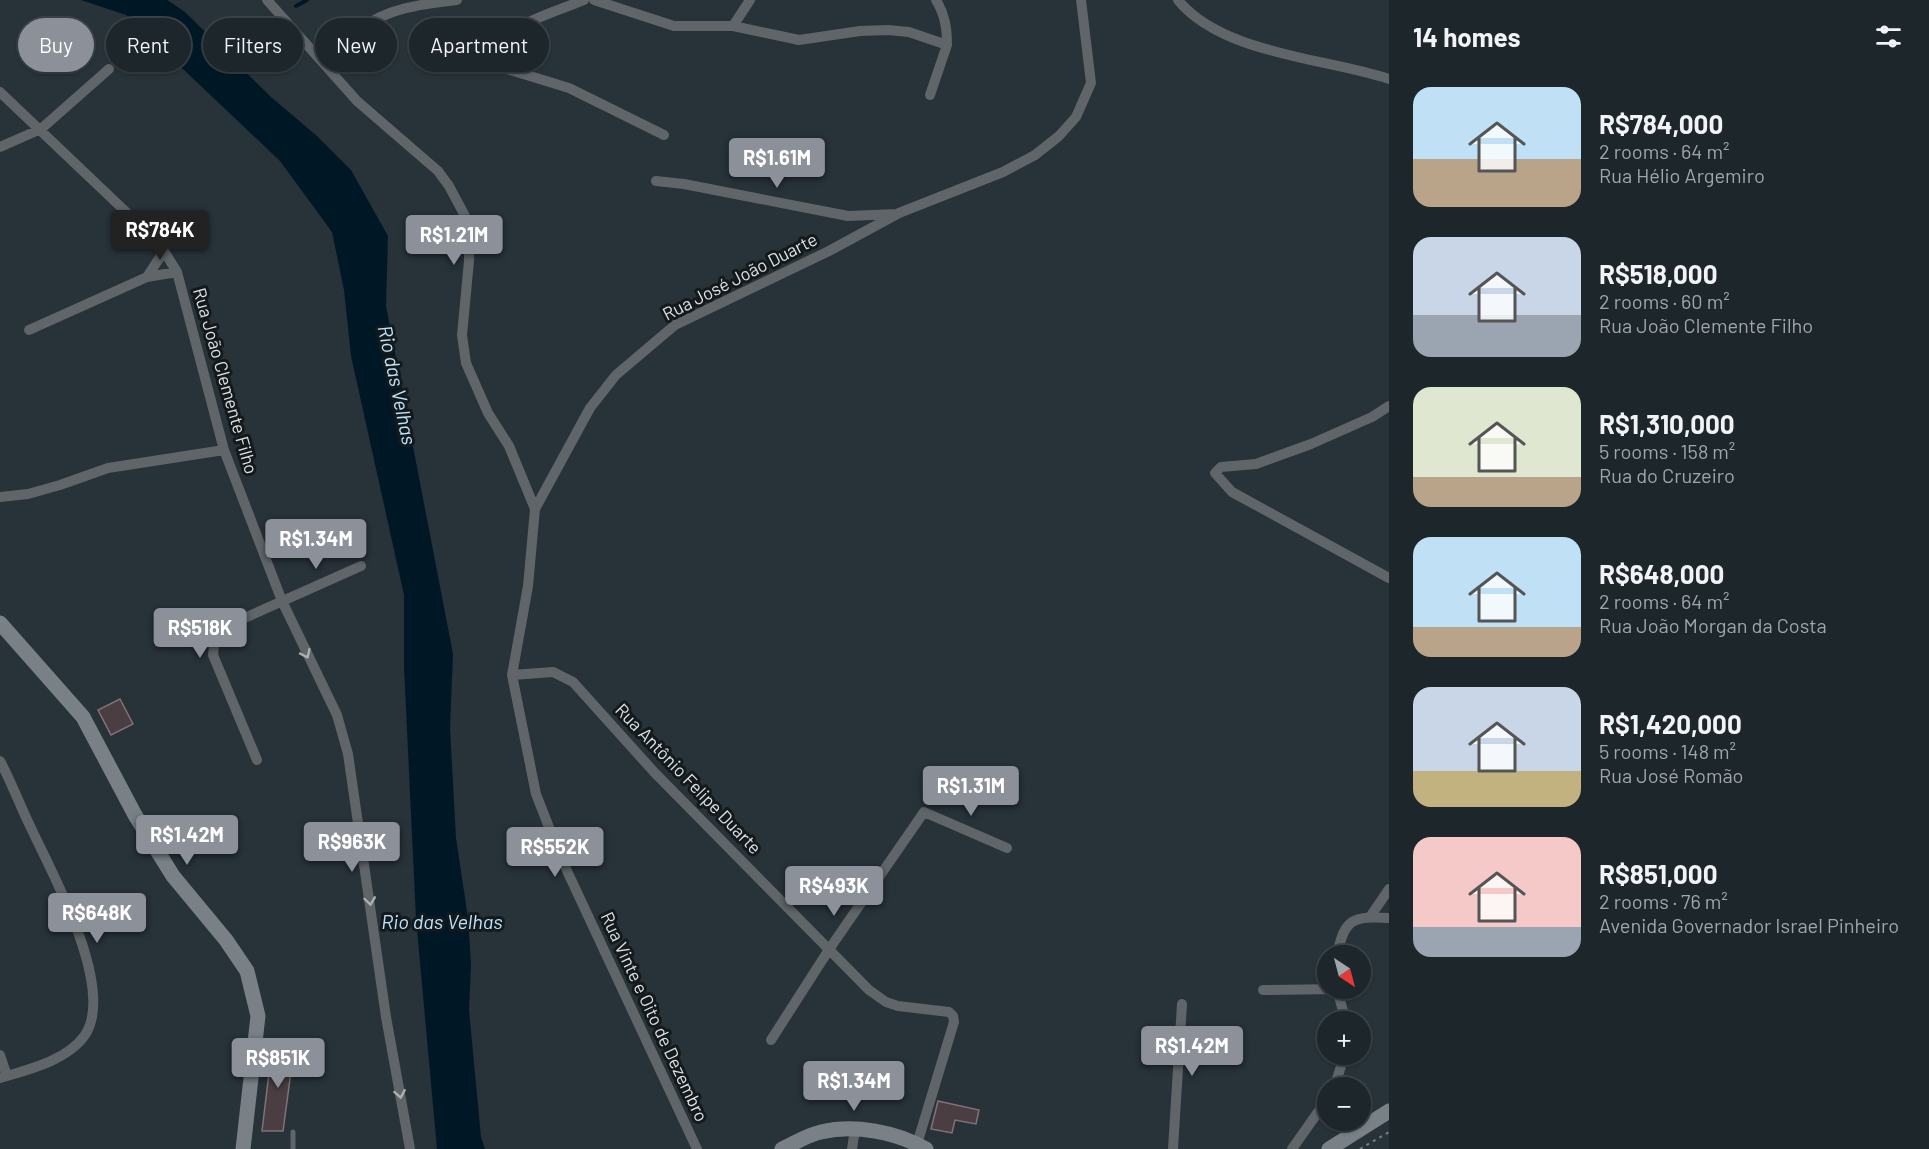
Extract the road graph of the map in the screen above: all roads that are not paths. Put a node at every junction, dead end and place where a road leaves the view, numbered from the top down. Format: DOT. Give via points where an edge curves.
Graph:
graph roads {
  1 [pos="267,0"];
  2 [pos="457,0"];
  3 [pos="584,0"];
  4 [pos="594,0"];
  5 [pos="750,0"];
  6 [pos="936,0"];
  7 [pos="1081,0"];
  8 [pos="1178,0"];
  9 [pos="376,18"];
  10 [pos="733,26"];
  11 [pos="947,45"];
  12 [pos="315,54"];
  13 [pos="106,72"];
  14 [pos="331,72"];
  15 [pos="1389,79"];
  16 [pos="0,92"];
  17 [pos="930,95"];
  18 [pos="41,129"];
  19 [pos="664,135"];
  20 [pos="0,147"];
  21 [pos="656,181"];
  22 [pos="899,213"];
  23 [pos="164,251"];
  24 [pos="177,272"];
  25 [pos="147,277"];
  26 [pos="29,330"];
  27 [pos="1389,405"];
  28 [pos="224,450"];
  29 [pos="0,496"];
  30 [pos="535,509"];
  31 [pos="360,566"];
  32 [pos="1389,578"];
  33 [pos="282,600"];
  34 [pos="0,623"];
  35 [pos="512,675"];
  36 [pos="257,760"];
  37 [pos="0,761"];
  38 [pos="1007,848"];
  39 [pos="1389,889"];
  40 [pos="1370,917"];
  41 [pos="1389,918"];
  42 [pos="1340,945"];
  43 [pos="830,948"];
  44 [pos="1317,989"];
  45 [pos="1263,990"];
  46 [pos="1182,1004"];
  47 [pos="771,1040"];
  48 [pos="0,1055"];
  49 [pos="3,1077"];
  50 [pos="1389,1111"];
  51 [pos="1317,1114"];
  52 [pos="855,1129"];
  53 [pos="293,1132"];
  54 [pos="922,1147"];
  55 [pos="243,1149"];
  56 [pos="293,1149"];
  57 [pos="410,1149"];
  58 [pos="697,1149"];
  59 [pos="782,1149"];
  60 [pos="852,1149"];
  61 [pos="1173,1149"];
  62 [pos="1292,1149"];
  63 [pos="1329,1149"];
  1 -- 12 [label="street, Rua Vinte e Oito de Dezembro"];
  2 -- 9 [label="street"];
  3 -- 19 [label="street" via="503,37 496,51 501,65 569,88"];
  4 -- 10 [label="street" via="674,26"];
  5 -- 10 [label="street"];
  6 -- 11 [label="street" via="947,26"];
  7 -- 22 [label="street, Rua José João Duarte" via="1091,83 1076,117 1035,155 1003,172"];
  8 -- 15 [label="street" via="1194,18 1232,38"];
  10 -- 11 [label="street" via="799,40 860,31 909,32"];
  11 -- 17 [label="street"];
  13 -- 18 [label="street"];
  14 -- 30 [label="street, Rua Vinte e Oito de Dezembro" via="357,100 438,171 460,204 469,234 462,335 466,363 488,413 509,446"];
  16 -- 18 [label="street, Rua João Clemente Filho"];
  18 -- 20 [label="street"];
  18 -- 23 [label="street, Rua João Clemente Filho"];
  21 -- 22 [label="street, Rua José João Duarte" via="848,216"];
  22 -- 30 [label="street, Rua José João Duarte" via="675,325 616,375 590,408"];
  23 -- 24 [label="street, Rua João Clemente Filho"];
  23 -- 25 [label="street"];
  24 -- 25 [label="street"];
  24 -- 28 [label="street, Rua João Clemente Filho"];
  25 -- 26 [label="street"];
  27 -- 32 [label="street" via="1372,417 1311,444 1248,467 1221,467 1215,473 1232,492"];
  28 -- 29 [label="street" via="108,468 28,494"];
  28 -- 33 [label="street, Rua João Clemente Filho"];
  30 -- 35 [label="street, Rua Vinte e Oito de Dezembro" via="528,586"];
  31 -- 33 [label="street"];
  33 -- 36 [label="street" via="229,625 213,641 213,655"];
  33 -- 57 [label="street, Rua João Clemente Filho, one-way" via="337,716 348,754 386,1017"];
  34 -- 55 [label="main road" via="83,717 135,815 173,876 247,971 258,1016"];
  35 -- 43 [label="street, Rua Antônio Felipe Duarte" via="553,672 573,682 654,772"];
  35 -- 58 [label="street, Rua Vinte e Oito de Dezembro" via="544,820"];
  37 -- 49 [label="street" via="79,932 93,1005 92,1020 84,1037 72,1047 55,1058"];
  38 -- 43 [label="street" via="924,812"];
  39 -- 40 [label="street"];
  40 -- 41 [label="street"];
  40 -- 42 [label="street" via="1359,918 1344,928"];
  43 -- 47 [label="street"];
  43 -- 54 [label="street, Rua Antônio Felipe Duarte" via="881,1000 949,1012 954,1017"];
  44 -- 45 [label="street"];
  46 -- 61 [label="street"];
  48 -- 49 [label="street"];
  50 -- 63 [label="main road"];
  51 -- 62 [label="street"];
  52 -- 54 [label="main road" via="893,1135"];
  52 -- 59 [label="main road" via="820,1132"];
  52 -- 60 [label="street"];
  53 -- 56 [label="lane"];
}
